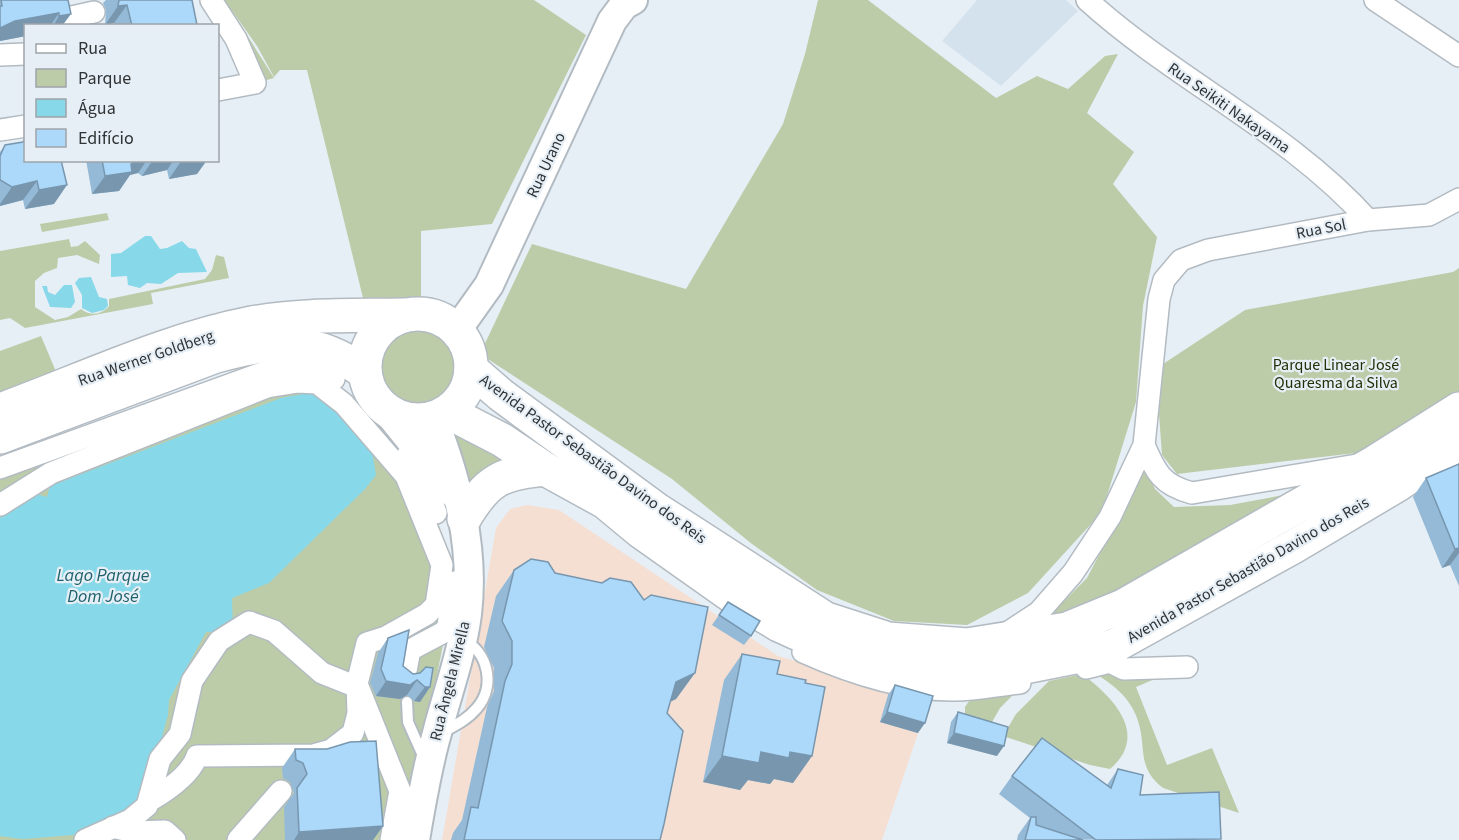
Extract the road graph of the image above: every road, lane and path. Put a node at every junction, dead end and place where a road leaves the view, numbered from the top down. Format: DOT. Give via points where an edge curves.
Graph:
graph roads {
  1 [pos="211,0"];
  2 [pos="633,0"];
  3 [pos="1087,0"];
  4 [pos="1375,0"];
  5 [pos="96,13"];
  6 [pos="68,24"];
  7 [pos="24,54"];
  8 [pos="0,55"];
  9 [pos="1459,56"];
  10 [pos="219,90"];
  11 [pos="24,126"];
  12 [pos="0,130"];
  13 [pos="1459,199"];
  14 [pos="1368,220"];
  15 [pos="403,315"];
  16 [pos="457,330"];
  17 [pos="471,369"];
  18 [pos="364,372"];
  19 [pos="1459,409"];
  20 [pos="0,410"];
  21 [pos="386,410"];
  22 [pos="440,415"];
  23 [pos="0,437"];
  24 [pos="1459,443"];
  25 [pos="1144,445"];
  26 [pos="1375,462"];
  27 [pos="0,468"];
  28 [pos="545,469"];
  29 [pos="0,505"];
  30 [pos="462,511"];
  31 [pos="648,520"];
  32 [pos="734,610"];
  33 [pos="463,635"];
  34 [pos="967,645"];
  35 [pos="1187,667"];
  36 [pos="408,676"];
  37 [pos="357,684"];
  38 [pos="407,702"];
  39 [pos="180,734"];
  40 [pos="197,756"];
  41 [pos="428,766"];
  42 [pos="281,791"];
  43 [pos="151,800"];
  44 [pos="121,834"];
  45 [pos="85,840"];
  46 [pos="175,840"];
  47 [pos="238,840"];
  48 [pos="391,840"];
  49 [pos="415,840"];
  1 -- 10 [label="street" via="236,39 255,83"];
  2 -- 16 [label="street, Rua Urano" via="612,21 489,285"];
  3 -- 14 [label="street, Rua Seikiti Nakayama" via="1124,34 1317,170"];
  4 -- 9 [label="street"];
  5 -- 6 [label="street" via="67,18"];
  7 -- 8 [label="street"];
  11 -- 12 [label="street"];
  13 -- 14 [label="street, Rua Sol" via="1429,215"];
  14 -- 25 [label="street, Rua Sol" via="1208,250 1181,260 1164,280 1159,299"];
  15 -- 16 [label="main road" via="432,315"];
  15 -- 18 [label="main road" via="373,337"];
  15 -- 20 [label="main road, Rua Werner Goldberg" via="253,323 192,339"];
  16 -- 17 [label="main road" via="468,348"];
  17 -- 22 [label="main road" via="464,393"];
  17 -- 31 [label="main road, Avenida Pastor Sebastião Davino dos Reis"];
  18 -- 21 [label="main road" via="371,393"];
  18 -- 23 [label="main road, Rua Werner Goldberg" via="344,357 300,343 244,348"];
  19 -- 26 [label="main road, Avenida Pastor Sebastião Davino dos Reis"];
  21 -- 22 [label="main road" via="400,418 417,420"];
  21 -- 30 [label="street"];
  22 -- 28 [label="main road, Avenida Pastor Sebastião Davino dos Reis" via="502,440"];
  22 -- 30 [label="street, Rua Ângela Mirella"];
  24 -- 31 [label="main road, Avenida Pastor Sebastião Davino dos Reis" via="1399,484 1133,637 1080,656 1014,669 906,667 821,644 739,601"];
  25 -- 26 [label="street" via="1160,477 1173,488 1192,493"];
  25 -- 34 [label="street" via="1110,517 1073,573 1039,612 1008,633"];
  26 -- 34 [label="main road, Avenida Pastor Sebastião Davino dos Reis" via="1123,606 1067,629"];
  27 -- 36 [label="street" via="265,372 306,366 336,380 420,470 456,569 448,626 410,650"];
  28 -- 30 [label="main road" via="500,477"];
  28 -- 31 [label="main road, Avenida Pastor Sebastião Davino dos Reis"];
  29 -- 37 [label="street" via="51,472 133,438 267,387 317,383 360,420 406,476 442,564 436,605 386,637 367,643"];
  30 -- 33 [label="street, Rua Ângela Mirella" via="469,582"];
  31 -- 34 [label="main road, Avenida Pastor Sebastião Davino dos Reis" via="826,619 888,639"];
  32 -- 35 [label="street" via="759,629 829,664 918,688 951,690 1030,682 1110,662 1124,669"];
  33 -- 36 [label="lane" via="421,654"];
  33 -- 41 [label="street, Rua Ângela Mirella"];
  37 -- 39 [label="street" via="322,674 274,632 249,622 219,641 192,681"];
  37 -- 40 [label="street" via="358,713 353,733 331,750 314,755"];
  37 -- 48 [label="street" via="400,791"];
  38 -- 41 [label="lane" via="408,722"];
  39 -- 40 [label="street"];
  39 -- 43 [label="street" via="160,759"];
  40 -- 43 [label="street" via="193,768 179,777 171,789"];
  41 -- 49 [label="street, Rua Ângela Mirella"];
  42 -- 47 [label="street"];
  43 -- 44 [label="street"];
  44 -- 45 [label="street"];
  44 -- 46 [label="street" via="165,831"];
}
